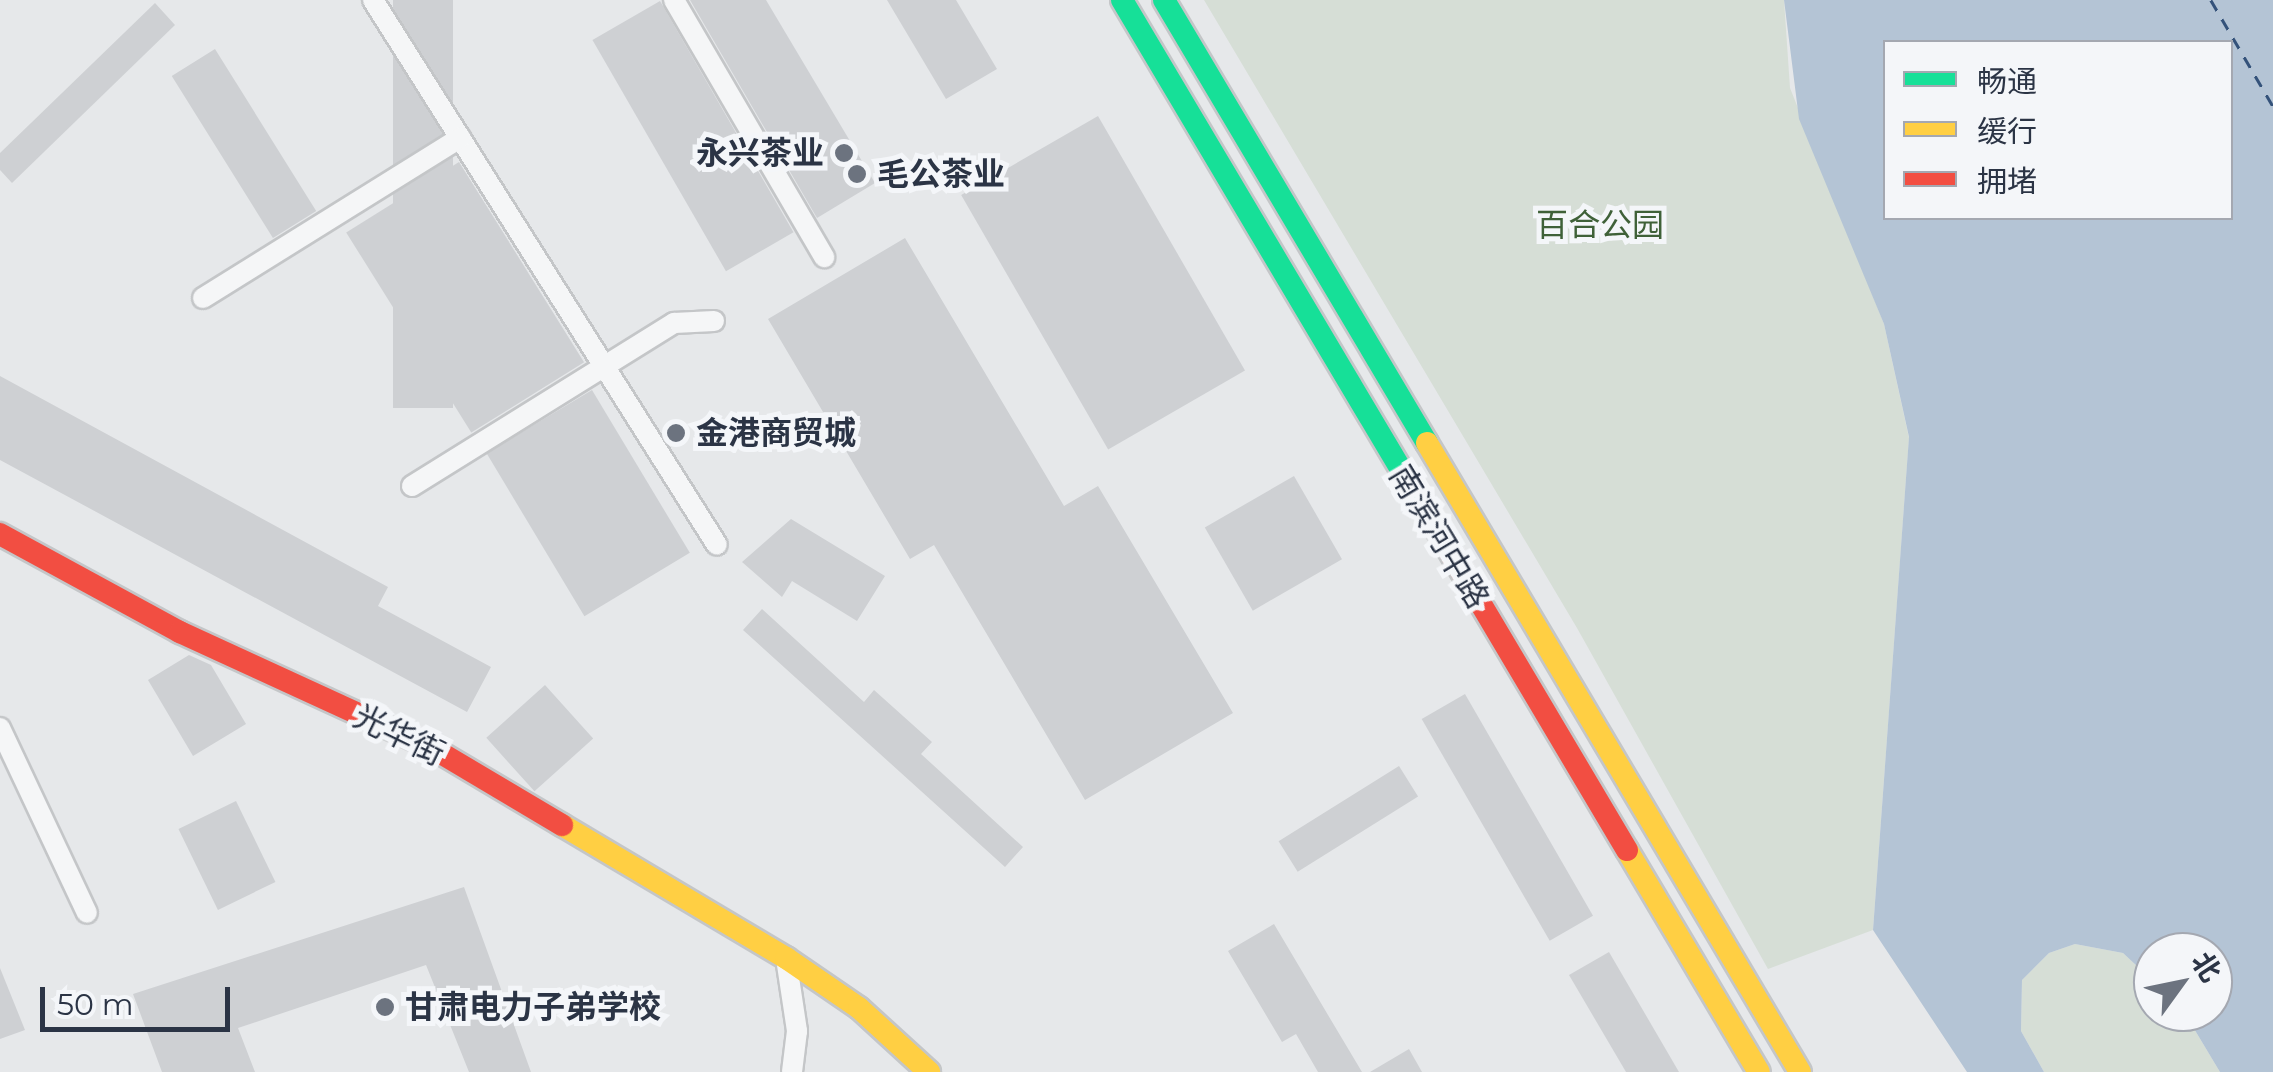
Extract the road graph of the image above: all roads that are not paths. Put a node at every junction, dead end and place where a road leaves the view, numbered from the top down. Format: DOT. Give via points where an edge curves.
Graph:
graph roads {
  1 [pos="373,0"];
  2 [pos="674,0"];
  3 [pos="1122,0"];
  4 [pos="1164,0"];
  5 [pos="460,138"];
  6 [pos="824,256"];
  7 [pos="203,298"];
  8 [pos="714,321"];
  9 [pos="604,366"];
  10 [pos="412,486"];
  11 [pos="0,534"];
  12 [pos="717,545"];
  13 [pos="0,728"];
  14 [pos="87,913"];
  15 [pos="786,958"];
  16 [pos="792,1072"];
  17 [pos="929,1072"];
  18 [pos="1758,1072"];
  19 [pos="1800,1072"];
  1 -- 5 [label="street"];
  2 -- 6 [label="street"];
  3 -- 18 [label="main road, 南滨河中路"];
  4 -- 19 [label="main road, 南滨河中路"];
  5 -- 7 [label="street"];
  5 -- 9 [label="street"];
  8 -- 9 [label="street" via="674,322"];
  9 -- 10 [label="street"];
  9 -- 12 [label="street"];
  11 -- 15 [label="main road, 光华街" via="180,632 434,749"];
  13 -- 14 [label="street"];
  15 -- 16 [label="street" via="797,1031"];
  15 -- 17 [label="main road, 光华街"];
}
